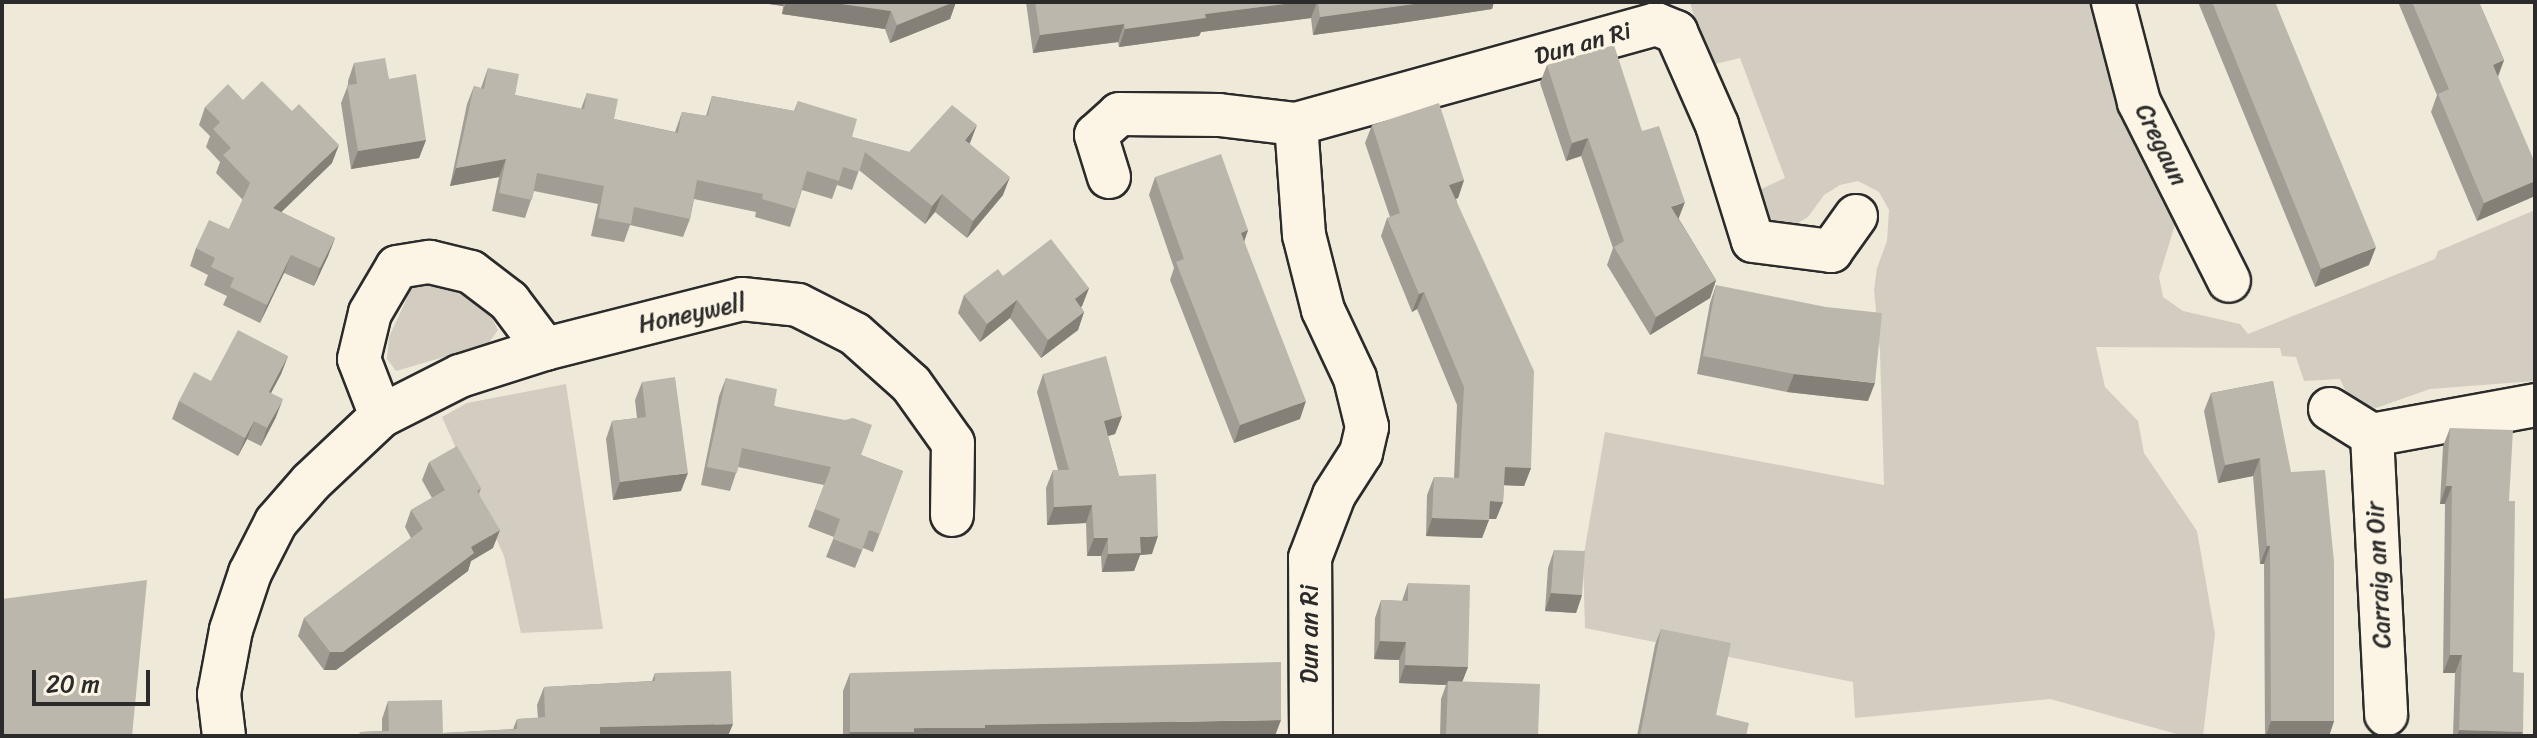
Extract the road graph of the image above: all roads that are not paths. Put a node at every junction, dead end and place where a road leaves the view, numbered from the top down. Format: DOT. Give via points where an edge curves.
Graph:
graph roads {
  1 [pos="2113,2"];
  2 [pos="1296,124"];
  3 [pos="1109,177"];
  4 [pos="1856,216"];
  5 [pos="2229,281"];
  6 [pos="545,349"];
  7 [pos="2535,405"];
  8 [pos="2330,409"];
  9 [pos="381,416"];
  10 [pos="2372,435"];
  11 [pos="952,515"];
  12 [pos="2386,715"];
  13 [pos="224,736"];
  14 [pos="1311,736"];
  1 -- 5 [label="street, Cregaun" via="2139,102"];
  2 -- 3 [label="street, Dun an Ri" via="1219,115 1119,114 1096,135"];
  2 -- 4 [label="street, Dun an Ri" via="1656,24 1676,32 1717,125 1753,241 1831,251"];
  2 -- 14 [label="street, Dun an Ri" via="1304,235 1323,310 1355,378 1367,427 1361,453 1334,495 1310,558"];
  6 -- 9 [label="street, Honeywell" via="460,376"];
  6 -- 9 [label="street" via="509,301 471,272 430,262 397,267 370,313 359,359"];
  6 -- 11 [label="street, Honeywell" via="742,299 798,305 855,334 911,384 953,443"];
  7 -- 10 [label="street"];
  8 -- 10 [label="street"];
  9 -- 13 [label="street, Honeywell" via="276,522 250,573 231,630 219,694"];
  10 -- 12 [label="street, Carraig an Oir"];
}
